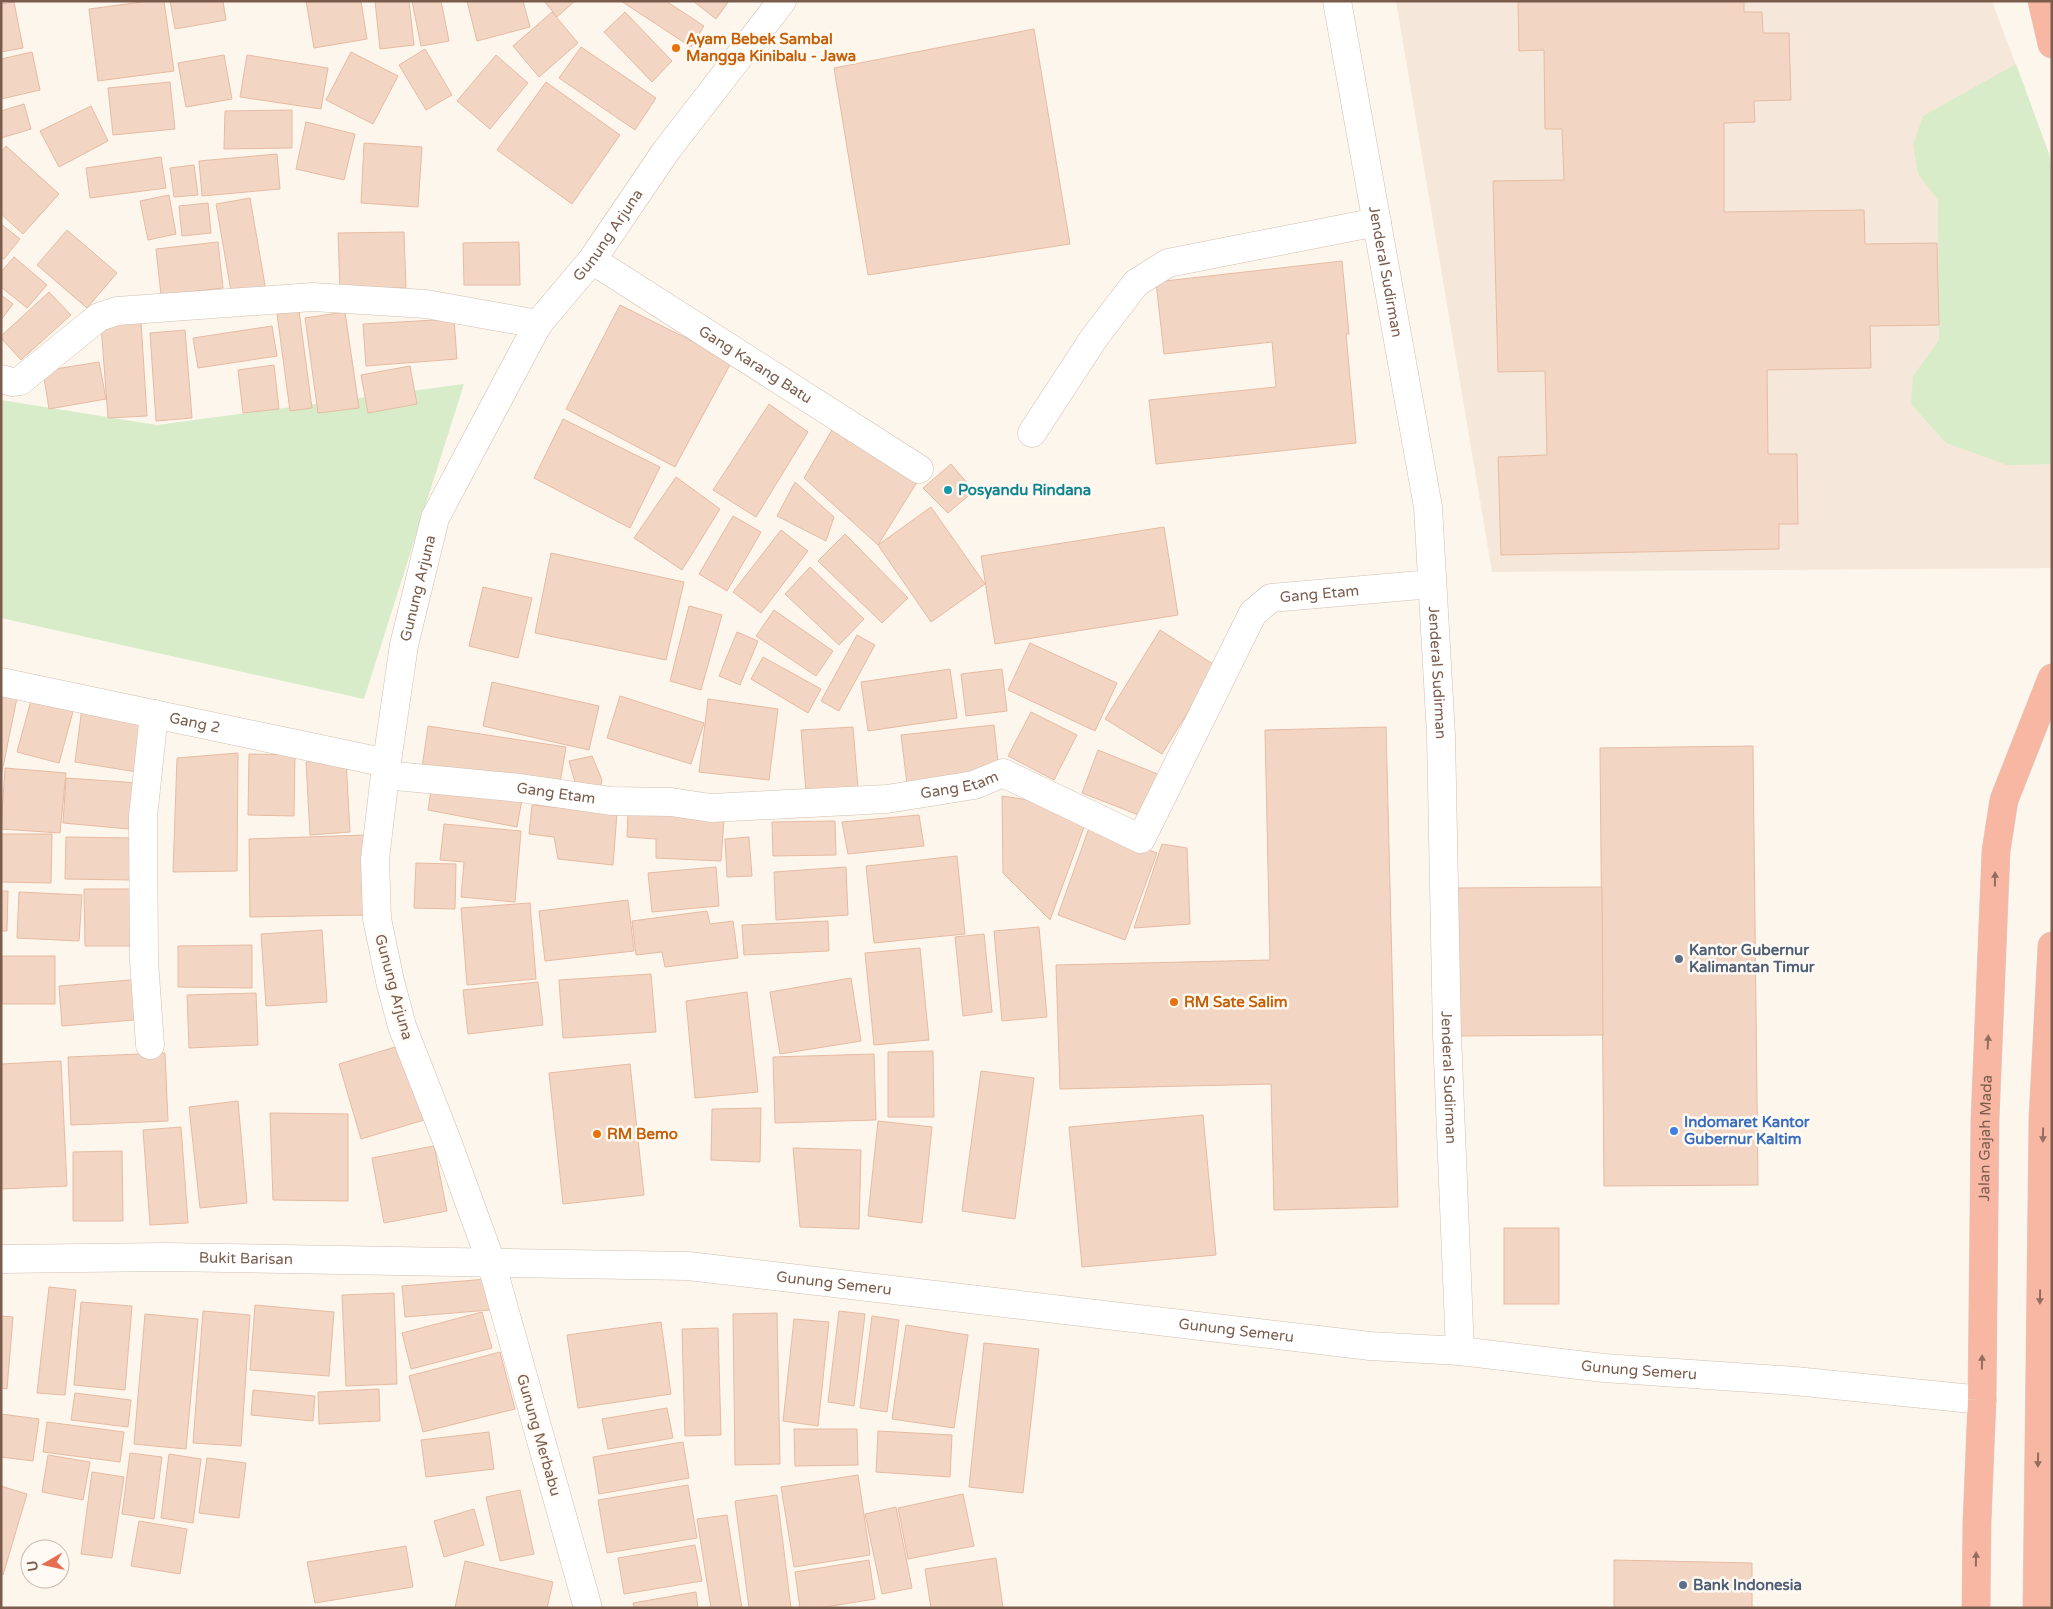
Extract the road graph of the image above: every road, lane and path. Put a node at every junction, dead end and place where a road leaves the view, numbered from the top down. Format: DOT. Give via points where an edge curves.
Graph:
graph roads {
  1 [pos="782,1"];
  2 [pos="1337,1"];
  3 [pos="2042,1"];
  4 [pos="2052,44"];
  5 [pos="1377,222"];
  6 [pos="592,260"];
  7 [pos="538,324"];
  8 [pos="1,379"];
  9 [pos="1032,434"];
  10 [pos="919,469"];
  11 [pos="1432,584"];
  12 [pos="2052,678"];
  13 [pos="1,682"];
  14 [pos="154,714"];
  15 [pos="386,769"];
  16 [pos="2052,946"];
  17 [pos="150,1045"];
  18 [pos="1,1259"];
  19 [pos="491,1262"];
  20 [pos="1460,1351"];
  21 [pos="1982,1400"];
  22 [pos="588,1608"];
  23 [pos="1976,1608"];
  24 [pos="2036,1608"];
  1 -- 6 [label="street, Gunung Arjuna" via="666,151"];
  2 -- 5 [label="street, Jenderal Sudirman"];
  3 -- 4 [label="highway"];
  5 -- 9 [label="street" via="1168,263 1136,283 1094,338"];
  5 -- 11 [label="street, Jenderal Sudirman" via="1428,507"];
  6 -- 7 [label="street, Gunung Arjuna"];
  6 -- 10 [label="street, Gang Karang Batu"];
  7 -- 8 [label="street" via="426,304 313,297 117,311 100,317 20,381"];
  7 -- 15 [label="street, Gunung Arjuna" via="435,518 404,645"];
  11 -- 15 [label="street, Gang Etam" via="1271,598 1253,613 1141,839 1003,773 974,785 887,799 711,808 671,802 611,801"];
  11 -- 20 [label="street, Jenderal Sudirman" via="1441,736 1447,1035"];
  21 -- 12 [label="highway, Jalan Gajah Mada, one-way" via="1985,1120 1996,852 2004,800"];
  13 -- 14 [label="street, Gang 2"];
  14 -- 15 [label="street, Gang 2"];
  14 -- 17 [label="street" via="143,817 144,961"];
  15 -- 19 [label="street, Gunung Arjuna" via="375,859 377,919 390,981 402,1026"];
  16 -- 24 [label="highway, one-way" via="2043,1118"];
  18 -- 19 [label="street, Bukit Barisan" via="165,1257"];
  19 -- 20 [label="street, Gunung Semeru" via="688,1266 1370,1346"];
  19 -- 22 [label="street, Gunung Merbabu"];
  20 -- 21 [label="street, Gunung Semeru" via="1604,1368 1795,1381"];
  23 -- 21 [label="highway, Jalan Gajah Mada, one-way"];
}
